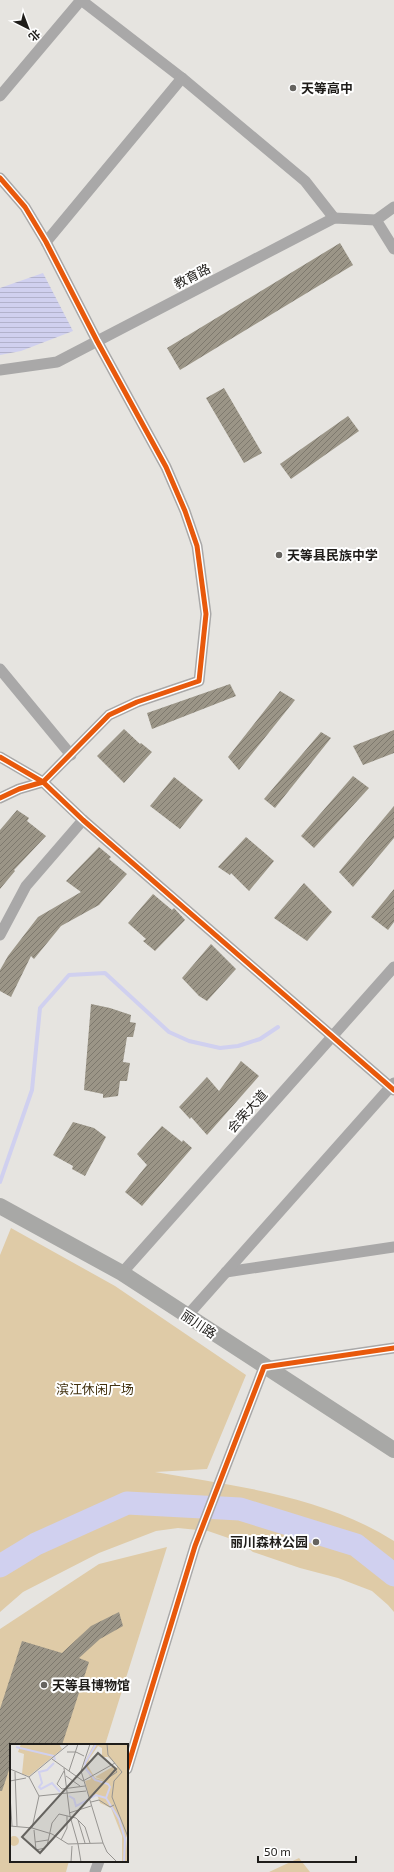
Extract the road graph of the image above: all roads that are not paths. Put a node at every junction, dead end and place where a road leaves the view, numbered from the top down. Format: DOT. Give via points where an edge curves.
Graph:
graph roads {
  1 [pos="182,78"];
  2 [pos="0,96"];
  3 [pos="0,178"];
  4 [pos="394,207"];
  5 [pos="334,218"];
  6 [pos="376,220"];
  7 [pos="46,242"];
  8 [pos="394,249"];
  9 [pos="97,341"];
  10 [pos="0,370"];
  11 [pos="0,669"];
  12 [pos="71,755"];
  13 [pos="0,757"];
  14 [pos="43,782"];
  15 [pos="0,798"];
  16 [pos="83,820"];
  17 [pos="0,935"];
  18 [pos="394,967"];
  19 [pos="333,1036"];
  20 [pos="393,1087"];
  21 [pos="0,1206"];
  22 [pos="394,1247"];
  23 [pos="226,1272"];
  24 [pos="122,1273"];
  25 [pos="187,1316"];
  26 [pos="394,1348"];
  27 [pos="264,1367"];
  28 [pos="394,1450"];
  29 [pos="128,1765"];
  30 [pos="99,1862"];
  31 [pos="95,1872"];
  1 -- 2 [label="street" via="81,0"];
  1 -- 5 [label="street" via="305,181"];
  1 -- 7 [label="street"];
  3 -- 7 [label="street" via="25,208"];
  4 -- 6 [label="street"];
  5 -- 6 [label="street"];
  5 -- 9 [label="street, 教育路"];
  6 -- 8 [label="street"];
  7 -- 9 [label="street"];
  9 -- 10 [label="street, 教育路" via="57,362"];
  9 -- 12 [label="street" via="166,467 185,511 197,546 206,614 199,681 137,702 109,715"];
  11 -- 12 [label="street"];
  12 -- 14 [label="street"];
  13 -- 14 [label="street"];
  14 -- 15 [label="street"];
  14 -- 16 [label="street"];
  16 -- 17 [label="street" via="26,886"];
  16 -- 19 [label="street"];
  18 -- 19 [label="street, 会荣大道"];
  19 -- 20 [label="street"];
  19 -- 24 [label="street, 会荣大道"];
  20 -- 23 [label="street"];
  21 -- 24 [label="main road, 丽川路"];
  22 -- 23 [label="street"];
  23 -- 25 [label="street"];
  24 -- 25 [label="main road, 丽川路"];
  25 -- 27 [label="main road, 丽川路"];
  26 -- 27 [label="street"];
  27 -- 28 [label="main road, 丽川路"];
  27 -- 29 [label="street" via="195,1546"];
  30 -- 31 [label="street"];
}
